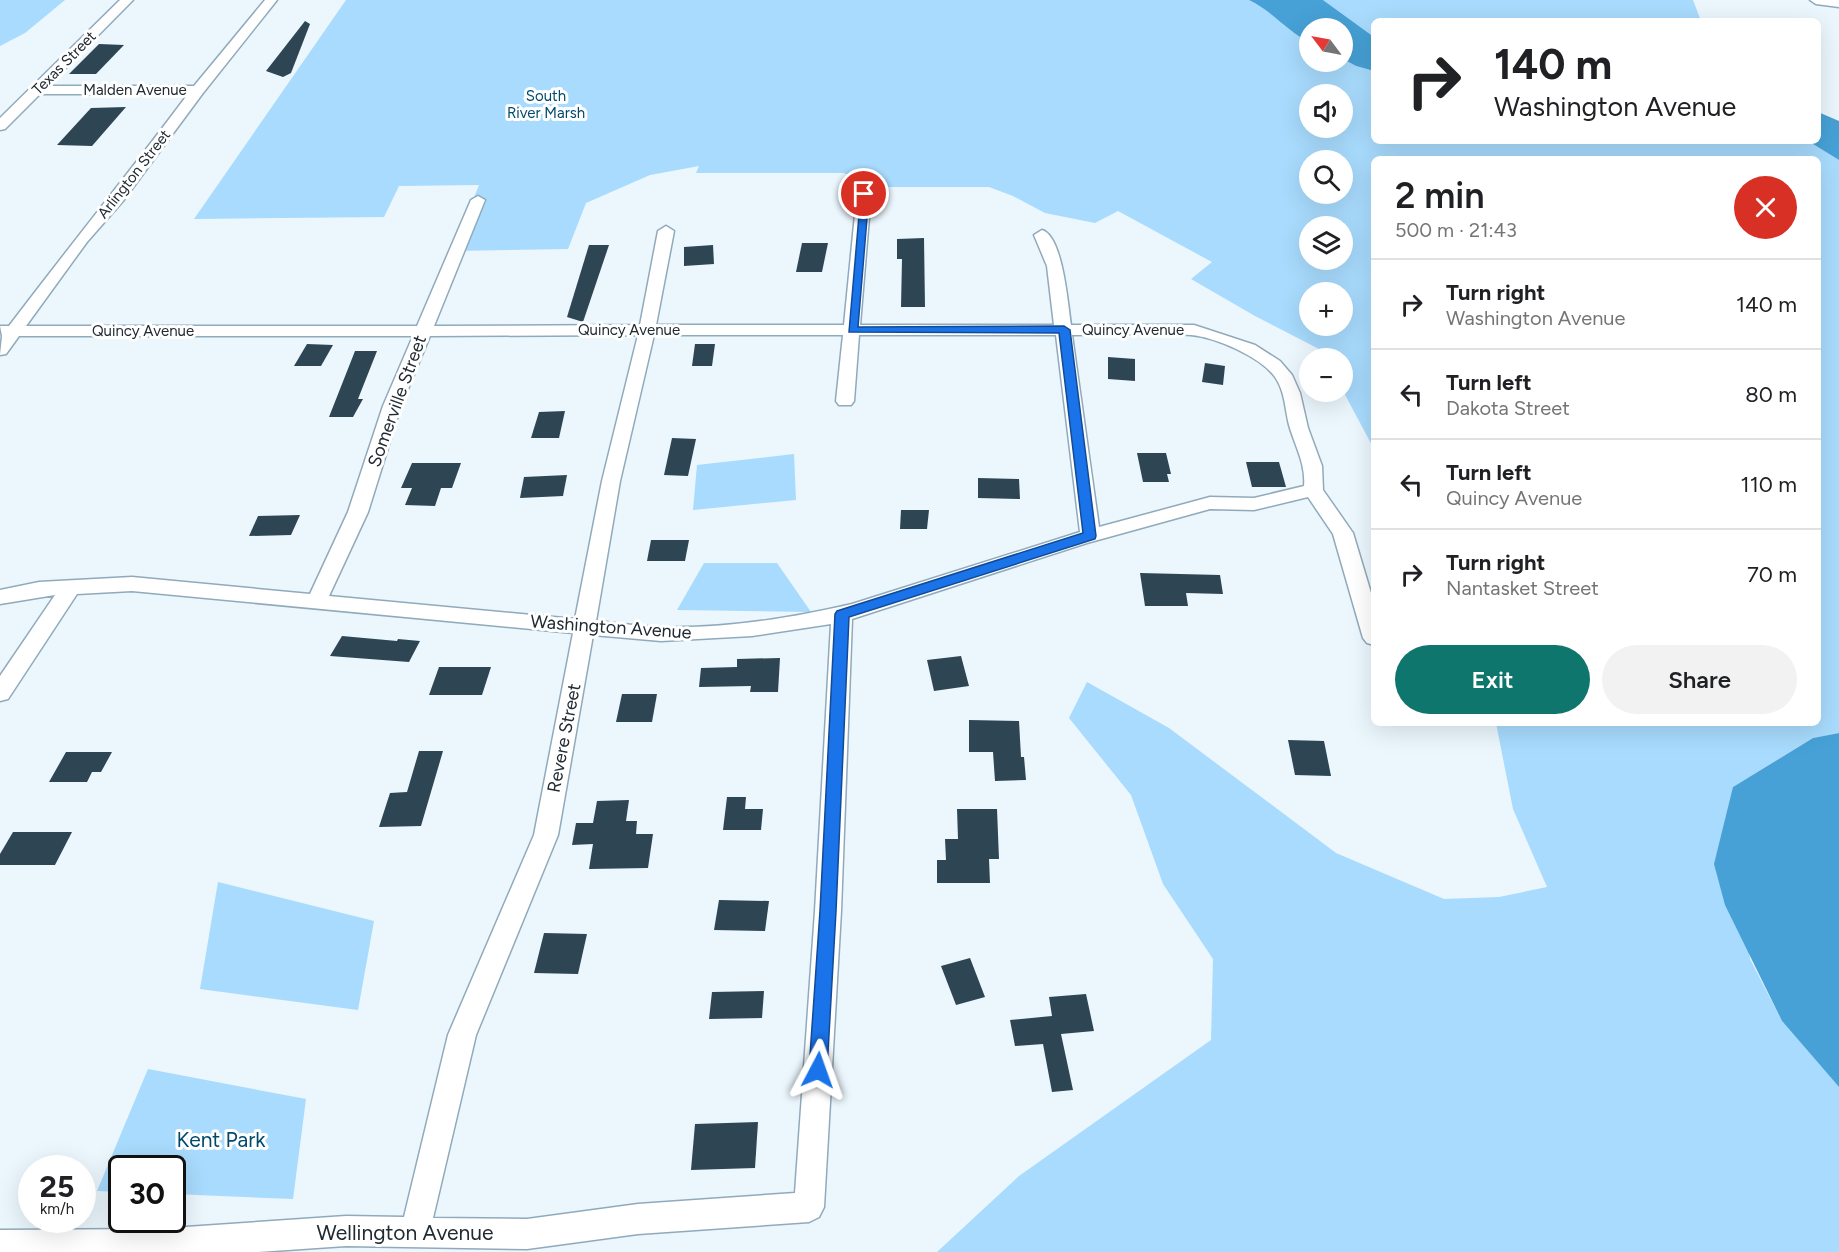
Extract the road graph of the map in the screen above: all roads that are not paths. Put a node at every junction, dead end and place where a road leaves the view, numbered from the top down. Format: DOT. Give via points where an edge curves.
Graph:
graph roads {
  1 [pos="127,0"];
  2 [pos="271,0"];
  3 [pos="1816,0"];
  4 [pos="1839,3"];
  5 [pos="36,90"];
  6 [pos="198,90"];
  7 [pos="0,126"];
  8 [pos="864,194"];
  9 [pos="478,200"];
  10 [pos="666,231"];
  11 [pos="1042,235"];
  12 [pos="423,329"];
  13 [pos="852,330"];
  14 [pos="1064,330"];
  15 [pos="8,331"];
  16 [pos="647,331"];
  17 [pos="0,350"];
  18 [pos="845,401"];
  19 [pos="1313,490"];
  20 [pos="1090,536"];
  21 [pos="72,586"];
  22 [pos="0,597"];
  23 [pos="316,602"];
  24 [pos="842,614"];
  25 [pos="585,627"];
  26 [pos="1371,628"];
  27 [pos="0,693"];
  28 [pos="415,1232"];
  29 [pos="0,1245"];
  30 [pos="43,1248"];
  1 -- 5 [label="street, Texas Street"];
  2 -- 6 [label="street, Arlington Street"];
  3 -- 4 [label="street"];
  5 -- 6 [label="street, Malden Avenue"];
  5 -- 7 [label="street, Texas Street"];
  6 -- 15 [label="street, Arlington Street" via="118,198"];
  8 -- 13 [label="street"];
  9 -- 12 [label="street, Somerville Street"];
  10 -- 16 [label="street, Revere Street"];
  11 -- 14 [label="street" via="1055,267"];
  12 -- 15 [label="street, Quincy Avenue"];
  12 -- 16 [label="street, Quincy Avenue"];
  12 -- 23 [label="street, Somerville Street" via="392,406 358,512"];
  13 -- 14 [label="street, Quincy Avenue"];
  13 -- 16 [label="street, Quincy Avenue"];
  13 -- 18 [label="street"];
  14 -- 19 [label="street, Quincy Avenue" via="1194,330 1255,352 1275,367 1290,388 1295,417 1316,474"];
  14 -- 20 [label="street"];
  15 -- 17 [label="street, Arlington Street"];
  16 -- 25 [label="street, Revere Street" via="611,481"];
  19 -- 20 [label="street, Washington Avenue" via="1254,504 1210,503"];
  19 -- 26 [label="street" via="1343,533"];
  20 -- 24 [label="street, Washington Avenue"];
  21 -- 22 [label="street, Washington Avenue"];
  21 -- 23 [label="street, Washington Avenue" via="132,584"];
  21 -- 27 [label="street"];
  23 -- 25 [label="street, Washington Avenue"];
  24 -- 25 [label="street, Washington Avenue" via="700,633 661,634"];
  24 -- 28 [label="street, Wellington Avenue" via="827,933 808,1207 638,1219 527,1234"];
  25 -- 28 [label="street, Revere Street" via="546,835 462,1035"];
  28 -- 30 [label="street, Wellington Avenue" via="346,1231"];
  29 -- 30 [label="street, Wellington Avenue"];
}
